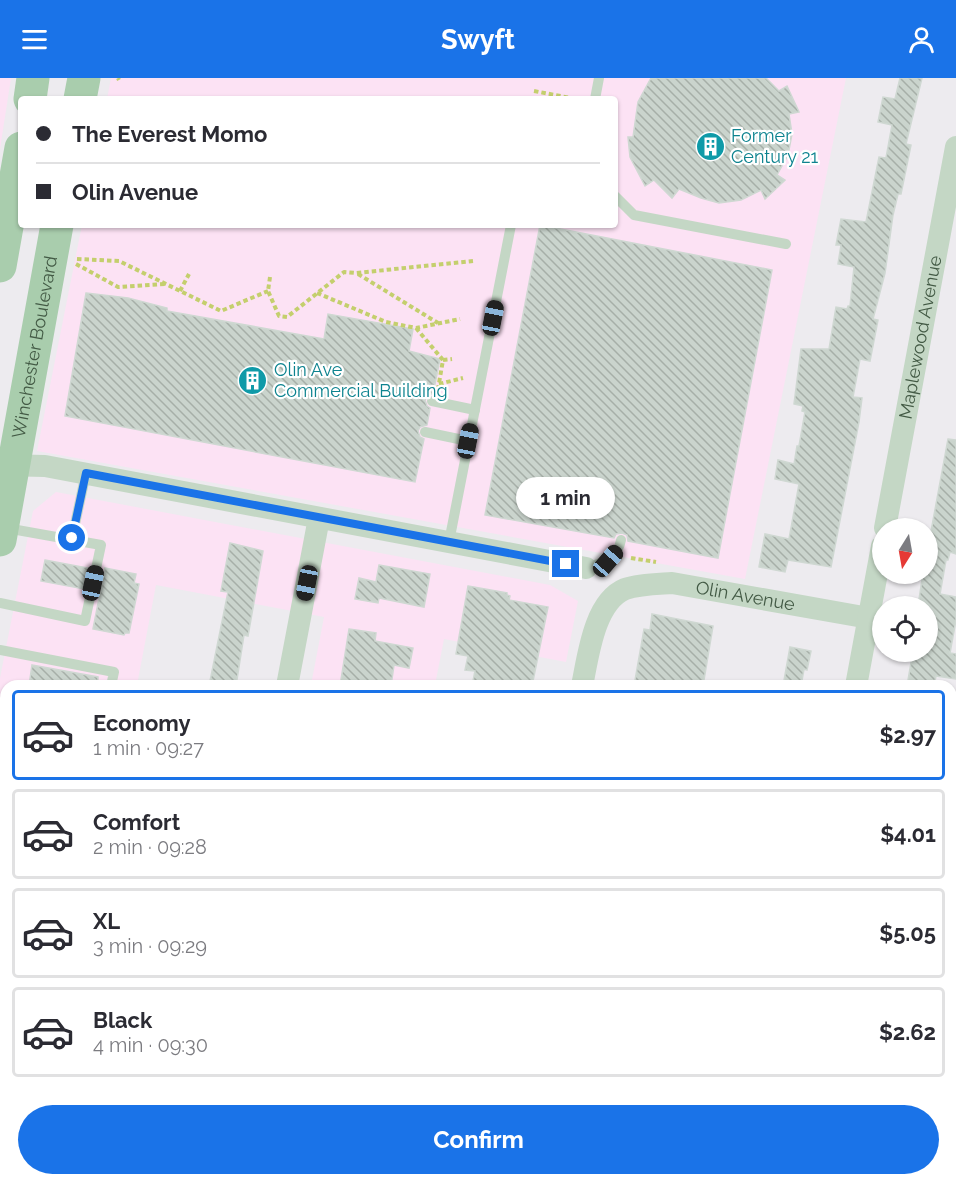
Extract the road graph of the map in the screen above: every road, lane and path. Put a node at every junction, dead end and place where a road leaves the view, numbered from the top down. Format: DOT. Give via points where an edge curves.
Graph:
graph roads {
  1 [pos="33,78"];
  2 [pos="84,78"];
  3 [pos="599,78"];
  4 [pos="534,91"];
  5 [pos="30,96"];
  6 [pos="81,96"];
  7 [pos="560,96"];
  8 [pos="596,96"];
  9 [pos="956,147"];
  10 [pos="18,165"];
  11 [pos="618,199"];
  12 [pos="56,228"];
  13 [pos="510,228"];
  14 [pos="786,244"];
  15 [pos="473,261"];
  16 [pos="0,266"];
  17 [pos="356,273"];
  18 [pos="189,274"];
  19 [pos="270,277"];
  20 [pos="166,284"];
  21 [pos="180,291"];
  22 [pos="268,291"];
  23 [pos="317,293"];
  24 [pos="460,319"];
  25 [pos="439,323"];
  26 [pos="416,328"];
  27 [pos="452,359"];
  28 [pos="443,360"];
  29 [pos="463,378"];
  30 [pos="439,384"];
  31 [pos="434,401"];
  32 [pos="474,410"];
  33 [pos="425,432"];
  34 [pos="468,441"];
  35 [pos="7,465"];
  36 [pos="86,473"];
  37 [pos="318,518"];
  38 [pos="887,518"];
  39 [pos="1,533"];
  40 [pos="72,538"];
  41 [pos="621,540"];
  42 [pos="449,542"];
  43 [pos="586,568"];
  44 [pos="875,584"];
  45 [pos="0,603"];
  46 [pos="869,618"];
  47 [pos="0,650"];
  48 [pos="112,680"];
  49 [pos="288,680"];
  50 [pos="583,680"];
  51 [pos="857,680"];
  1 -- 5 [label="main road"];
  2 -- 6 [label="main road"];
  3 -- 8 [label="lane"];
  4 -- 7 [label="path"];
  9 -- 38 [label="street, Maplewood Avenue"];
  10 -- 16 [label="main road"];
  11 -- 14 [label="lane" via="634,215"];
  12 -- 35 [label="main road, Winchester Boulevard"];
  13 -- 32 [label="lane"];
  15 -- 17 [label="path"];
  17 -- 23 [label="path" via="344,272"];
  17 -- 25 [label="path"];
  18 -- 21 [label="path"];
  19 -- 22 [label="path"];
  20 -- 20 [label="path" via="120,261 73,260 118,287"];
  20 -- 21 [label="path"];
  21 -- 22 [label="path" via="221,311"];
  22 -- 23 [label="path" via="279,316 287,317"];
  23 -- 26 [label="path" via="386,322"];
  24 -- 25 [label="path"];
  25 -- 26 [label="path"];
  26 -- 28 [label="path"];
  27 -- 28 [label="path"];
  28 -- 30 [label="path"];
  29 -- 30 [label="path"];
  30 -- 31 [label="path"];
  31 -- 32 [label="lane"];
  32 -- 34 [label="lane"];
  33 -- 34 [label="lane"];
  34 -- 42 [label="lane"];
  35 -- 36 [label="street"];
  35 -- 39 [label="main road, Winchester Boulevard"];
  36 -- 37 [label="street"];
  36 -- 40 [label="lane"];
  37 -- 42 [label="street"];
  37 -- 49 [label="street"];
  39 -- 40 [label="lane"];
  40 -- 45 [label="lane" via="101,545 85,621"];
  41 -- 43 [label="lane" via="608,561"];
  42 -- 43 [label="street"];
  44 -- 46 [label="street"];
  46 -- 50 [label="street, Olin Avenue" via="672,583 641,585 623,590 600,617"];
  46 -- 51 [label="street"];
  47 -- 48 [label="lane" via="114,672"];
}
